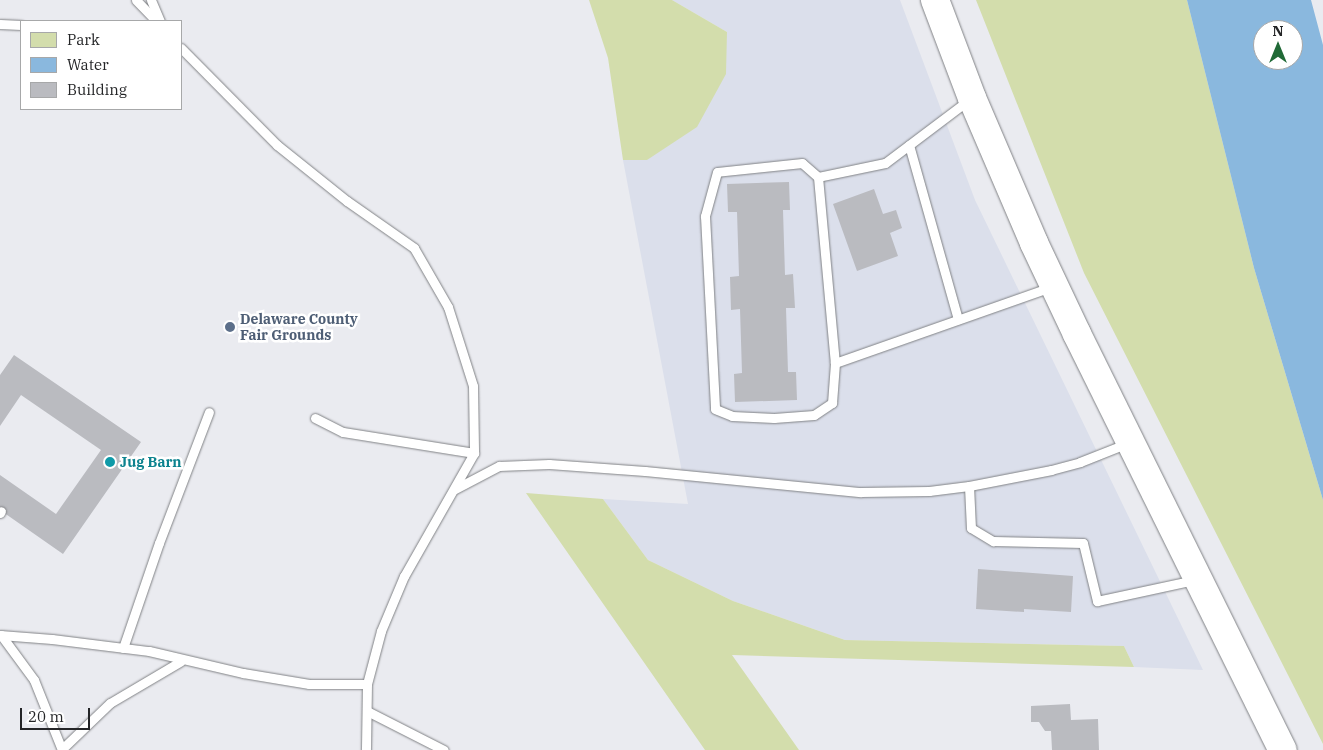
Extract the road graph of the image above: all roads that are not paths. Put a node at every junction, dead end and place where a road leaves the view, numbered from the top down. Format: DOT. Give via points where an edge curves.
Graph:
graph roads {
  1 [pos="136,0"];
  2 [pos="152,0"];
  3 [pos="935,0"];
  4 [pos="155,20"];
  5 [pos="160,20"];
  6 [pos="0,24"];
  7 [pos="20,25"];
  8 [pos="182,49"];
  9 [pos="972,98"];
  10 [pos="909,145"];
  11 [pos="818,177"];
  12 [pos="1054,286"];
  13 [pos="958,319"];
  14 [pos="835,362"];
  15 [pos="209,412"];
  16 [pos="315,418"];
  17 [pos="1130,442"];
  18 [pos="474,453"];
  19 [pos="969,486"];
  20 [pos="455,489"];
  21 [pos="1199,579"];
  22 [pos="0,635"];
  23 [pos="123,648"];
  24 [pos="181,661"];
  25 [pos="367,684"];
  26 [pos="367,711"];
  27 [pos="62,750"];
  28 [pos="366,750"];
  29 [pos="444,750"];
  30 [pos="1283,750"];
  1 -- 4 [label="lane"];
  2 -- 5 [label="lane"];
  3 -- 9 [label="highway"];
  6 -- 7 [label="lane"];
  8 -- 18 [label="lane" via="276,145 414,248 448,307 473,386"];
  9 -- 10 [label="lane"];
  9 -- 12 [label="highway"];
  10 -- 11 [label="lane" via="885,163"];
  10 -- 13 [label="lane"];
  11 -- 14 [label="lane"];
  11 -- 14 [label="lane" via="802,163 717,172 705,216 714,409 732,416 774,418 814,415 832,403"];
  12 -- 13 [label="lane"];
  12 -- 17 [label="highway"];
  13 -- 14 [label="lane"];
  15 -- 23 [label="lane"];
  16 -- 18 [label="lane" via="343,432"];
  17 -- 19 [label="lane" via="1073,464"];
  17 -- 21 [label="highway"];
  18 -- 20 [label="lane"];
  19 -- 20 [label="lane" via="929,491 861,492 645,470 549,464 499,466"];
  19 -- 21 [label="lane" via="972,528 993,541 1082,544 1097,601"];
  20 -- 25 [label="lane" via="404,576 381,631"];
  21 -- 30 [label="highway"];
  22 -- 23 [label="lane"];
  22 -- 27 [label="lane" via="34,680"];
  23 -- 24 [label="lane"];
  24 -- 25 [label="lane" via="309,684"];
  24 -- 27 [label="lane" via="110,703"];
  25 -- 26 [label="lane"];
  26 -- 28 [label="lane"];
  26 -- 29 [label="lane"];
}
